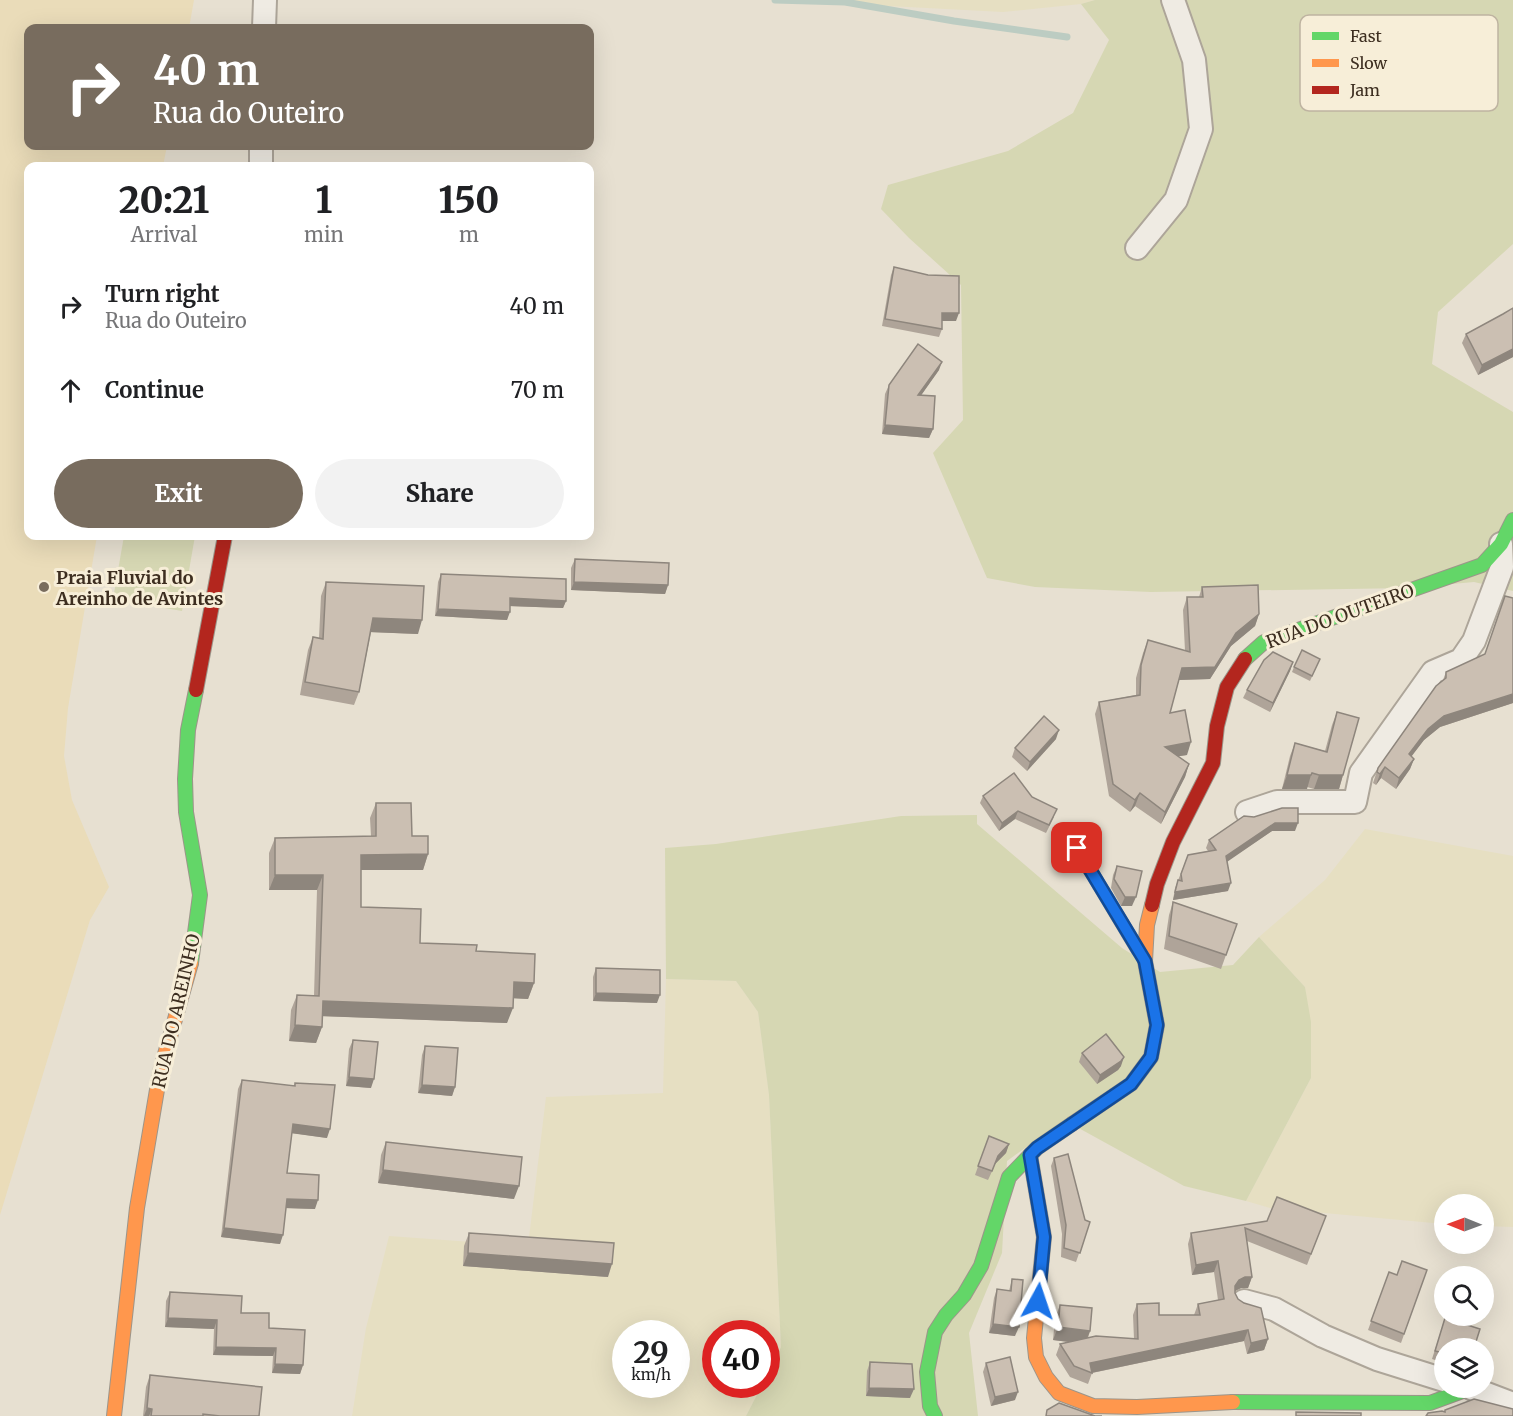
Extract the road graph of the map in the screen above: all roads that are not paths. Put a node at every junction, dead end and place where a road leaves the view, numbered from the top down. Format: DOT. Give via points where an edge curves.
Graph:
graph roads {
  1 [pos="265,0"];
  2 [pos="1173,0"];
  3 [pos="264,24"];
  4 [pos="1137,248"];
  5 [pos="1513,520"];
  6 [pos="224,540"];
  7 [pos="1501,544"];
  8 [pos="1247,812"];
  9 [pos="1077,848"];
  10 [pos="1145,961"];
  11 [pos="1030,1155"];
  12 [pos="1244,1301"];
  13 [pos="1434,1377"];
  14 [pos="1494,1397"];
  15 [pos="1443,1398"];
  16 [pos="1513,1404"];
  17 [pos="114,1416"];
  18 [pos="935,1416"];
  1 -- 3 [label="street"];
  2 -- 4 [label="street" via="1194,60 1201,129 1176,200"];
  5 -- 7 [label="street, RUA DO OUTEIRO"];
  6 -- 17 [label="street, RUA DO AREINHO" via="188,730 186,812 200,895 193,957 160,1072 152,1118 137,1208"];
  7 -- 8 [label="street, RUA DO OUTEIRO" via="1502,567 1474,641 1461,660 1433,672 1361,773 1354,802 1277,802"];
  7 -- 10 [label="street, RUA DO OUTEIRO" via="1482,565 1264,642 1247,656 1227,687 1213,763 1173,842 1157,884 1147,925"];
  9 -- 10 [label="lane"];
  10 -- 11 [label="street, RUA DO OUTEIRO" via="1157,1025 1151,1057 1131,1084"];
  11 -- 15 [label="street" via="1044,1237 1034,1338 1036,1357 1059,1393 1094,1406 1137,1407 1226,1402 1430,1403"];
  11 -- 18 [label="street, RUA DO OUTEIRO" via="1009,1177 981,1266 935,1332 927,1372 930,1406"];
  12 -- 13 [label="street" via="1274,1309 1377,1359"];
  14 -- 16 [label="street"];
}
